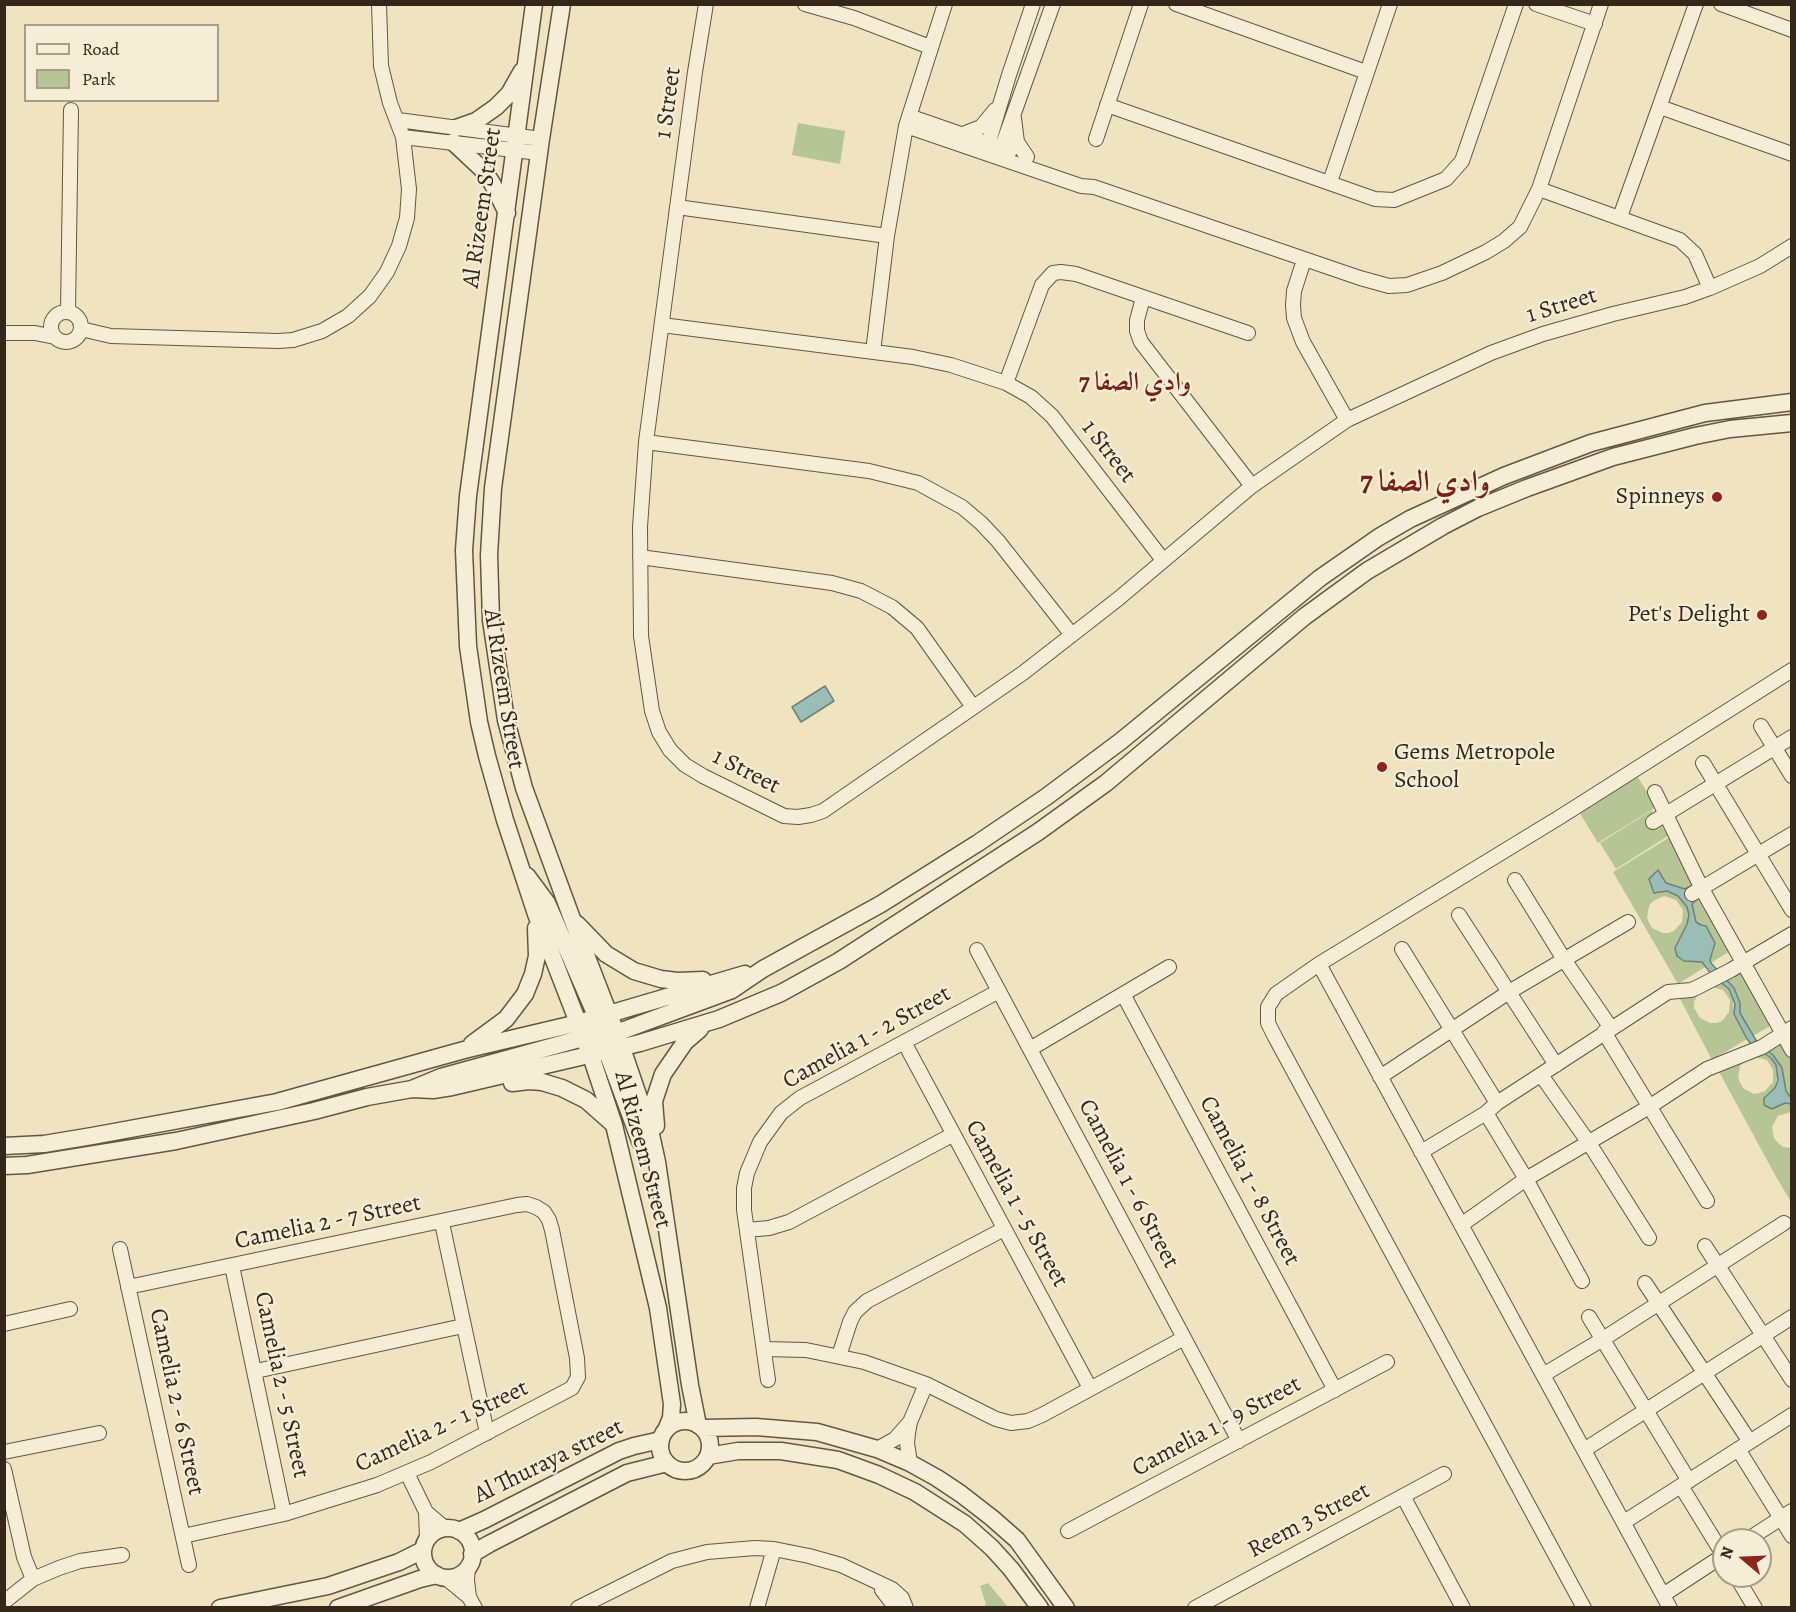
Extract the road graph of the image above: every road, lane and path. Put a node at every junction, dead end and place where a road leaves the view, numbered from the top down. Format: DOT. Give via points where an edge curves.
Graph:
graph roads {
  1 [pos="379,4"];
  2 [pos="534,4"];
  3 [pos="562,4"];
  4 [pos="706,4"];
  5 [pos="804,4"];
  6 [pos="945,4"];
  7 [pos="1033,4"];
  8 [pos="1053,4"];
  9 [pos="1141,4"];
  10 [pos="1176,4"];
  11 [pos="1390,4"];
  12 [pos="1516,4"];
  13 [pos="1536,4"];
  14 [pos="1601,4"];
  15 [pos="1696,4"];
  16 [pos="1721,4"];
  17 [pos="1595,24"];
  18 [pos="1791,30"];
  19 [pos="930,47"];
  20 [pos="526,65"];
  21 [pos="1366,72"];
  22 [pos="1000,100"];
  23 [pos="1107,105"];
  24 [pos="1660,107"];
  25 [pos="71,110"];
  26 [pos="1014,114"];
  27 [pos="398,120"];
  28 [pos="908,121"];
  29 [pos="963,134"];
  30 [pos="455,135"];
  31 [pos="404,137"];
  32 [pos="1096,139"];
  33 [pos="516,143"];
  34 [pos="540,146"];
  35 [pos="993,150"];
  36 [pos="1791,154"];
  37 [pos="1027,158"];
  38 [pos="1330,182"];
  39 [pos="1094,187"];
  40 [pos="1539,189"];
  41 [pos="677,207"];
  42 [pos="507,213"];
  43 [pos="1620,217"];
  44 [pos="887,236"];
  45 [pos="1791,246"];
  46 [pos="1304,260"];
  47 [pos="1710,288"];
  48 [pos="1143,298"];
  49 [pos="68,312"];
  50 [pos="52,321"];
  51 [pos="662,325"];
  52 [pos="81,328"];
  53 [pos="28,332"];
  54 [pos="4,333"];
  55 [pos="1248,333"];
  56 [pos="55,337"];
  57 [pos="873,352"];
  58 [pos="1006,383"];
  59 [pos="1791,402"];
  60 [pos="1347,420"];
  61 [pos="1791,423"];
  62 [pos="646,442"];
  63 [pos="1252,486"];
  64 [pos="640,557"];
  65 [pos="1163,560"];
  66 [pos="1072,635"];
  67 [pos="1791,670"];
  68 [pos="973,707"];
  69 [pos="1761,726"];
  70 [pos="1791,737"];
  71 [pos="1774,748"];
  72 [pos="1703,763"];
  73 [pos="1791,776"];
  74 [pos="1715,783"];
  75 [pos="1655,792"];
  76 [pos="1665,814"];
  77 [pos="1653,822"];
  78 [pos="1791,834"];
  79 [pos="1758,854"];
  80 [pos="522,871"];
  81 [pos="1515,880"];
  82 [pos="1697,891"];
  83 [pos="1791,910"];
  84 [pos="536,914"];
  85 [pos="1459,915"];
  86 [pos="570,916"];
  87 [pos="1628,922"];
  88 [pos="1791,934"];
  89 [pos="1402,949"];
  90 [pos="977,950"];
  91 [pos="1565,961"];
  92 [pos="1742,963"];
  93 [pos="1319,964"];
  94 [pos="1169,967"];
  95 [pos="763,969"];
  96 [pos="999,991"];
  97 [pos="1509,992"];
  98 [pos="1123,994"];
  99 [pos="578,1023"];
  100 [pos="705,1024"];
  101 [pos="1608,1030"];
  102 [pos="1452,1031"];
  103 [pos="1787,1031"];
  104 [pos="604,1034"];
  105 [pos="904,1042"];
  106 [pos="1030,1049"];
  107 [pos="464,1050"];
  108 [pos="1791,1050"];
  109 [pos="591,1056"];
  110 [pos="1556,1065"];
  111 [pos="1541,1076"];
  112 [pos="1380,1077"];
  113 [pos="412,1089"];
  114 [pos="1497,1103"];
  115 [pos="1648,1107"];
  116 [pos="1486,1113"];
  117 [pos="614,1125"];
  118 [pos="952,1135"];
  119 [pos="1589,1143"];
  120 [pos="4,1146"];
  121 [pos="1421,1152"];
  122 [pos="657,1162"];
  123 [pos="4,1166"];
  124 [pos="1526,1179"];
  125 [pos="1707,1201"];
  126 [pos="442,1223"];
  127 [pos="1784,1223"];
  128 [pos="1461,1226"];
  129 [pos="1004,1229"];
  130 [pos="747,1230"];
  131 [pos="1649,1238"];
  132 [pos="1705,1246"];
  133 [pos="120,1249"];
  134 [pos="232,1266"];
  135 [pos="1718,1266"];
  136 [pos="1582,1281"];
  137 [pos="1645,1283"];
  138 [pos="128,1287"];
  139 [pos="1658,1303"];
  140 [pos="679,1305"];
  141 [pos="658,1308"];
  142 [pos="70,1309"];
  143 [pos="1589,1317"];
  144 [pos="1791,1317"];
  145 [pos="4,1324"];
  146 [pos="463,1326"];
  147 [pos="1763,1335"];
  148 [pos="1184,1338"];
  149 [pos="1603,1340"];
  150 [pos="684,1343"];
  151 [pos="663,1345"];
  152 [pos="764,1348"];
  153 [pos="839,1356"];
  154 [pos="1387,1362"];
  155 [pos="256,1371"];
  156 [pos="1704,1373"];
  157 [pos="1543,1375"];
  158 [pos="768,1380"];
  159 [pos="1791,1380"];
  160 [pos="576,1383"];
  161 [pos="926,1384"];
  162 [pos="1090,1388"];
  163 [pos="1335,1390"];
  164 [pos="1646,1410"];
  165 [pos="1791,1415"];
  166 [pos="910,1422"];
  167 [pos="700,1427"];
  168 [pos="99,1433"];
  169 [pos="487,1433"];
  170 [pos="664,1435"];
  171 [pos="1239,1440"];
  172 [pos="1744,1445"];
  173 [pos="876,1449"];
  174 [pos="1584,1450"];
  175 [pos="4,1452"];
  176 [pos="708,1456"];
  177 [pos="667,1463"];
  178 [pos="910,1463"];
  179 [pos="4,1470"];
  180 [pos="406,1473"];
  181 [pos="1444,1473"];
  182 [pos="1685,1483"];
  183 [pos="1402,1496"];
  184 [pos="426,1512"];
  185 [pos="284,1514"];
  186 [pos="1786,1514"];
  187 [pos="1624,1522"];
  188 [pos="1765,1528"];
  189 [pos="452,1530"];
  190 [pos="1068,1531"];
  191 [pos="1712,1533"];
  192 [pos="183,1536"];
  193 [pos="1791,1536"];
  194 [pos="425,1544"];
  195 [pos="774,1549"];
  196 [pos="122,1555"];
  197 [pos="470,1560"];
  198 [pos="189,1565"];
  199 [pos="1712,1565"];
  200 [pos="441,1576"];
  201 [pos="33,1579"];
  202 [pos="871,1580"];
  203 [pos="1743,1588"];
  204 [pos="1667,1601"];
  205 [pos="4,1602"];
  206 [pos="472,1602"];
  207 [pos="1456,1605"];
  208 [pos="220,1608"];
  209 [pos="338,1608"];
  210 [pos="578,1608"];
  211 [pos="757,1608"];
  212 [pos="896,1608"];
  213 [pos="906,1608"];
  214 [pos="1040,1608"];
  215 [pos="1066,1608"];
  216 [pos="1195,1608"];
  217 [pos="1584,1608"];
  218 [pos="1755,1608"];
  1 -- 27 [label="street" via="381,66"];
  2 -- 20 [label="street, Al Rizeem Street"];
  3 -- 34 [label="street, Al Rizeem Street"];
  4 -- 41 [label="street, 1 Street"];
  5 -- 19 [label="street"];
  6 -- 19 [label="street"];
  7 -- 22 [label="street"];
  8 -- 26 [label="street"];
  9 -- 23 [label="street"];
  10 -- 21 [label="street"];
  11 -- 21 [label="street"];
  12 -- 38 [label="street" via="1455,171 1435,185 1394,200 1375,199"];
  13 -- 17 [label="street"];
  14 -- 17 [label="street"];
  15 -- 24 [label="street"];
  16 -- 18 [label="street"];
  17 -- 40 [label="street"];
  19 -- 28 [label="street"];
  20 -- 30 [label="street" via="509,94 496,107"];
  20 -- 33 [label="street, Al Rizeem Street"];
  21 -- 38 [label="street"];
  22 -- 29 [label="street" via="986,123"];
  22 -- 35 [label="street"];
  23 -- 32 [label="street"];
  23 -- 38 [label="street"];
  24 -- 36 [label="street"];
  24 -- 43 [label="street"];
  25 -- 49 [label="street"];
  26 -- 35 [label="street"];
  26 -- 37 [label="street" via="1017,142"];
  27 -- 30 [label="street"];
  27 -- 31 [label="street"];
  28 -- 29 [label="street"];
  28 -- 35 [label="street"];
  28 -- 44 [label="street"];
  29 -- 35 [label="street"];
  30 -- 31 [label="street"];
  30 -- 33 [label="street"];
  30 -- 42 [label="street" via="492,183"];
  31 -- 52 [label="street" via="409,203 399,246 370,296 335,324 293,340 263,342 111,336"];
  33 -- 34 [label="street"];
  33 -- 42 [label="street, Al Rizeem Street"];
  34 -- 86 [label="street, Al Rizeem Street" via="493,488 489,589 495,655 513,752"];
  35 -- 37 [label="street"];
  35 -- 39 [label="street" via="1081,186"];
  37 -- 39 [label="street" via="1083,178"];
  39 -- 46 [label="street"];
  40 -- 43 [label="street"];
  40 -- 46 [label="street" via="1520,226 1504,241 1424,280 1389,286"];
  41 -- 44 [label="street"];
  41 -- 51 [label="street, 1 Street"];
  42 -- 80 [label="street, Al Rizeem Street" via="468,496 464,582 479,722"];
  43 -- 47 [label="street" via="1680,240 1695,254"];
  44 -- 57 [label="street"];
  45 -- 47 [label="street, 1 Street" via="1760,266"];
  46 -- 60 [label="street" via="1294,291 1294,318"];
  47 -- 60 [label="street, 1 Street" via="1543,334 1491,353"];
  48 -- 55 [label="street"];
  48 -- 58 [label="street" via="1069,272 1053,273 1042,285"];
  48 -- 63 [label="street" via="1137,320 1141,342"];
  49 -- 50 [label="street"];
  49 -- 52 [label="street" via="76,316"];
  50 -- 53 [label="street"];
  50 -- 56 [label="street"];
  51 -- 57 [label="street, 1 Street"];
  51 -- 62 [label="street, 1 Street"];
  52 -- 56 [label="street" via="70,341"];
  53 -- 54 [label="street"];
  53 -- 56 [label="street"];
  57 -- 58 [label="street, 1 Street" via="944,363"];
  58 -- 65 [label="street, 1 Street" via="1031,397 1052,416"];
  59 -- 95 [label="street" via="1705,413 1608,438 1504,476 1410,519 1320,578 1121,741 1037,803 881,904"];
  60 -- 63 [label="street, 1 Street"];
  61 -- 100 [label="street" via="1730,429 1613,457 1527,488 1443,526 1322,603 1106,783 1038,832 839,962 780,993"];
  62 -- 64 [label="street, 1 Street"];
  62 -- 66 [label="street" via="869,471 918,483 955,502 981,523"];
  63 -- 65 [label="street, 1 Street"];
  64 -- 68 [label="street" via="832,583 861,591 892,607 917,628"];
  64 -- 68 [label="street, 1 Street" via="641,636 652,711 659,732 685,765 772,811 798,817 823,810"];
  65 -- 66 [label="street, 1 Street"];
  66 -- 68 [label="street, 1 Street"];
  67 -- 93 [label="street"];
  69 -- 71 [label="street"];
  70 -- 71 [label="street"];
  71 -- 73 [label="street"];
  71 -- 74 [label="street"];
  72 -- 74 [label="street"];
  74 -- 76 [label="street"];
  74 -- 79 [label="street"];
  75 -- 76 [label="street"];
  76 -- 77 [label="street"];
  76 -- 82 [label="street"];
  78 -- 79 [label="street"];
  79 -- 82 [label="street"];
  79 -- 83 [label="street"];
  80 -- 84 [label="street, Al Rizeem Street"];
  80 -- 104 [label="street" via="547,903"];
  81 -- 91 [label="street"];
  82 -- 92 [label="street"];
  84 -- 99 [label="street, Al Rizeem Street"];
  84 -- 107 [label="street" via="537,956 525,994 506,1019"];
  85 -- 97 [label="street"];
  86 -- 95 [label="street" via="606,954 646,975 692,981"];
  86 -- 104 [label="street, Al Rizeem Street"];
  87 -- 91 [label="street"];
  88 -- 92 [label="street"];
  89 -- 102 [label="street"];
  90 -- 96 [label="street, Camelia 1 - 6 Street"];
  91 -- 97 [label="street"];
  91 -- 101 [label="street"];
  92 -- 101 [label="street" via="1691,990 1668,992"];
  92 -- 103 [label="street"];
  93 -- 112 [label="street"];
  93 -- 217 [label="street" via="1276,994 1268,1007 1268,1023"];
  94 -- 98 [label="street"];
  95 -- 104 [label="street" via="732,990"];
  96 -- 105 [label="street, Camelia 1 - 2 Street"];
  96 -- 106 [label="street, Camelia 1 - 6 Street"];
  97 -- 102 [label="street"];
  97 -- 110 [label="street"];
  98 -- 106 [label="street"];
  98 -- 163 [label="street, Camelia 1 - 8 Street"];
  99 -- 104 [label="street"];
  99 -- 107 [label="street"];
  100 -- 104 [label="street"];
  100 -- 122 [label="street, Al Rizeem Street" via="676,1053 657,1088"];
  101 -- 110 [label="street"];
  101 -- 115 [label="street"];
  102 -- 112 [label="street"];
  102 -- 114 [label="street"];
  103 -- 108 [label="street"];
  103 -- 115 [label="street" via="1762,1047 1707,1068"];
  104 -- 109 [label="street"];
  104 -- 113 [label="street" via="441,1077"];
  104 -- 122 [label="street" via="640,1141"];
  105 -- 118 [label="street, Camelia 1 - 5 Street"];
  105 -- 130 [label="street, Camelia 1 - 2 Street" via="800,1098 781,1113 760,1142 747,1173"];
  106 -- 148 [label="street, Camelia 1 - 6 Street"];
  107 -- 120 [label="street" via="277,1102 44,1144"];
  109 -- 113 [label="street" via="452,1087"];
  109 -- 117 [label="street, Al Rizeem Street"];
  110 -- 111 [label="street"];
  111 -- 114 [label="street"];
  111 -- 119 [label="street"];
  112 -- 121 [label="street"];
  113 -- 117 [label="street" via="431,1096 447,1096 517,1082 542,1082 586,1100"];
  113 -- 123 [label="street" via="176,1141"];
  114 -- 116 [label="street"];
  115 -- 119 [label="street"];
  115 -- 125 [label="street"];
  116 -- 121 [label="street"];
  116 -- 124 [label="street"];
  117 -- 141 [label="street, Al Rizeem Street"];
  118 -- 129 [label="street, Camelia 1 - 5 Street"];
  118 -- 130 [label="street" via="789,1222"];
  119 -- 124 [label="street"];
  119 -- 131 [label="street"];
  121 -- 128 [label="street"];
  122 -- 140 [label="street, Al Rizeem Street"];
  124 -- 128 [label="street"];
  124 -- 136 [label="street"];
  126 -- 134 [label="street, Camelia 2 - 7 Street"];
  126 -- 146 [label="street"];
  126 -- 160 [label="street, Camelia 2 - 7 Street" via="517,1205 527,1204 544,1212 552,1230 578,1358"];
  127 -- 135 [label="street"];
  128 -- 157 [label="street"];
  129 -- 153 [label="street" via="867,1301 855,1312"];
  129 -- 162 [label="street, Camelia 1 - 5 Street"];
  130 -- 152 [label="street, Camelia 1 - 2 Street"];
  132 -- 135 [label="street"];
  133 -- 138 [label="street, Camelia 2 - 6 Street"];
  134 -- 138 [label="street, Camelia 2 - 7 Street"];
  134 -- 155 [label="street, Camelia 2 - 5 Street"];
  135 -- 139 [label="street"];
  135 -- 147 [label="street"];
  137 -- 139 [label="street"];
  138 -- 192 [label="street, Camelia 2 - 6 Street"];
  139 -- 149 [label="street"];
  139 -- 156 [label="street"];
  140 -- 141 [label="street"];
  140 -- 150 [label="street, Al Rizeem Street"];
  141 -- 151 [label="street, Al Rizeem Street"];
  142 -- 145 [label="street"];
  143 -- 149 [label="street"];
  144 -- 147 [label="street"];
  146 -- 155 [label="street"];
  146 -- 169 [label="street"];
  147 -- 156 [label="street"];
  147 -- 159 [label="street"];
  148 -- 162 [label="street"];
  148 -- 171 [label="street, Camelia 1 - 6 Street"];
  149 -- 157 [label="street"];
  149 -- 164 [label="street"];
  150 -- 151 [label="street"];
  150 -- 167 [label="street, Al Rizeem Street"];
  151 -- 170 [label="street, Al Rizeem Street" via="673,1412"];
  152 -- 153 [label="street"];
  152 -- 158 [label="street, Camelia 1 - 2 Street"];
  153 -- 161 [label="street"];
  154 -- 163 [label="street, Camelia 1 - 9 Street"];
  155 -- 185 [label="street, Camelia 2 - 5 Street"];
  156 -- 164 [label="street"];
  156 -- 172 [label="street"];
  157 -- 174 [label="street"];
  160 -- 169 [label="street, Camelia 2 - 1 Street"];
  161 -- 162 [label="street" via="1011,1423 1028,1422"];
  161 -- 166 [label="street"];
  163 -- 171 [label="street, Camelia 1 - 9 Street"];
  164 -- 174 [label="street"];
  164 -- 182 [label="street"];
  165 -- 172 [label="street"];
  166 -- 173 [label="street" via="895,1439"];
  166 -- 178 [label="street"];
  167 -- 170 [label="street" via="681,1421"];
  167 -- 173 [label="street" via="817,1432"];
  167 -- 176 [label="street" via="710,1444"];
  168 -- 175 [label="street"];
  169 -- 180 [label="street, Camelia 2 - 1 Street"];
  170 -- 177 [label="street" via="661,1453"];
  170 -- 189 [label="street, Al Thuraya street" via="619,1451 484,1520"];
  171 -- 190 [label="street, Camelia 1 - 9 Street"];
  172 -- 182 [label="street"];
  172 -- 186 [label="street"];
  173 -- 178 [label="street"];
  174 -- 187 [label="street"];
  176 -- 177 [label="street" via="689,1470 677,1470"];
  176 -- 214 [label="street" via="781,1451 838,1460 879,1474 965,1524 992,1548"];
  177 -- 197 [label="street, Al Thuraya street" via="627,1473 489,1544"];
  178 -- 215 [label="street" via="961,1494 1008,1533 1036,1564"];
  179 -- 201 [label="street" via="24,1557"];
  180 -- 184 [label="street"];
  180 -- 185 [label="street, Camelia 2 - 1 Street"];
  181 -- 183 [label="street, Reem 3 Street"];
  182 -- 187 [label="street"];
  182 -- 191 [label="street"];
  183 -- 207 [label="street"];
  183 -- 216 [label="street, Reem 3 Street"];
  184 -- 189 [label="street"];
  184 -- 194 [label="street"];
  185 -- 192 [label="street, Camelia 2 - 1 Street"];
  186 -- 188 [label="street"];
  186 -- 193 [label="street"];
  187 -- 204 [label="street"];
  189 -- 194 [label="street" via="435,1532"];
  189 -- 197 [label="street" via="470,1543"];
  192 -- 198 [label="street, Camelia 2 - 6 Street"];
  194 -- 200 [label="street" via="426,1564"];
  194 -- 208 [label="street" via="399,1562 328,1586"];
  195 -- 202 [label="street" via="829,1561"];
  195 -- 210 [label="street" via="736,1548 672,1562"];
  195 -- 211 [label="street"];
  196 -- 201 [label="street" via="80,1561"];
  197 -- 200 [label="street" via="456,1576"];
  197 -- 206 [label="street" via="467,1581"];
  199 -- 204 [label="street"];
  200 -- 206 [label="street"];
  200 -- 209 [label="street" via="428,1576"];
  201 -- 205 [label="street"];
  202 -- 212 [label="street"];
  202 -- 213 [label="street" via="898,1593"];
  203 -- 218 [label="street"];
}
